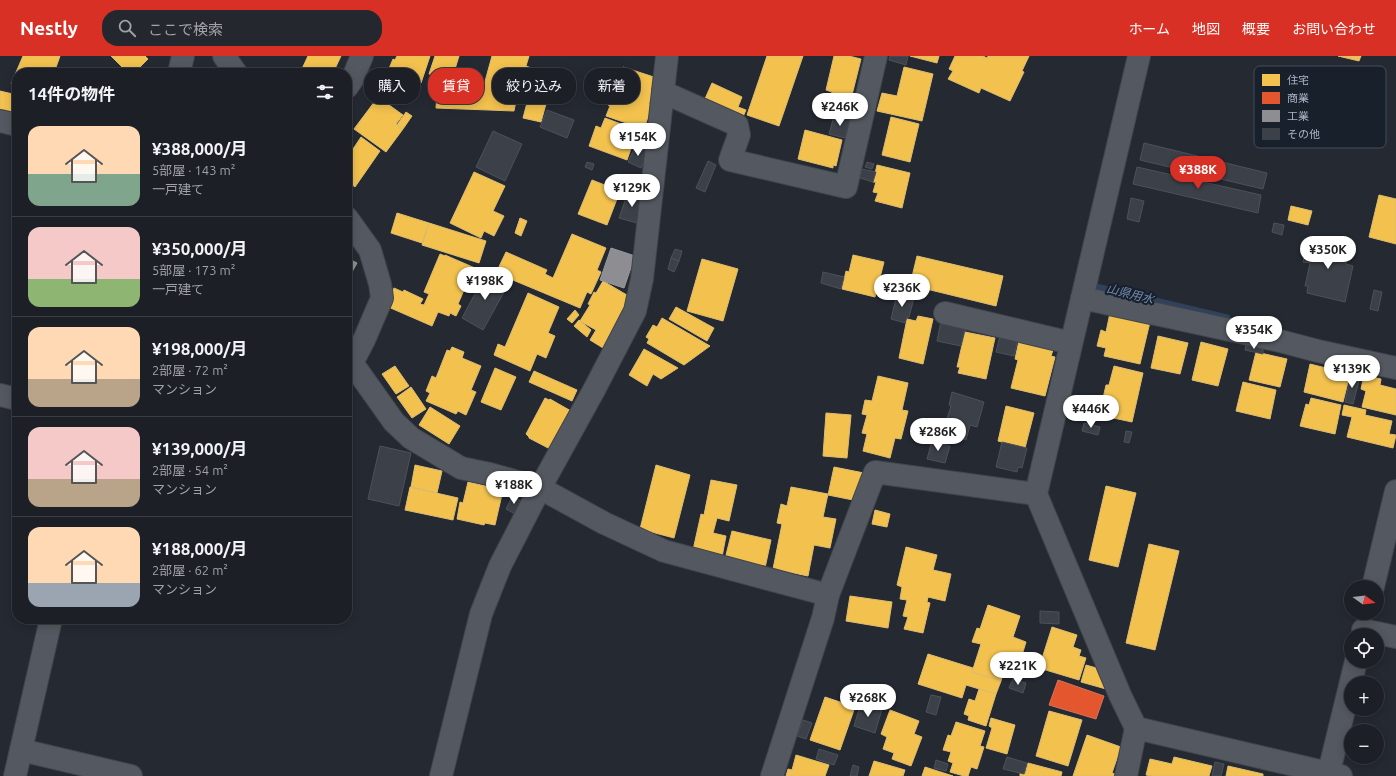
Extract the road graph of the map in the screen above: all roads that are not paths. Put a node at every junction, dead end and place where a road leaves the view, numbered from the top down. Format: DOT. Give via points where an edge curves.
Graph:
graph roads {
  1 [pos="183,56"];
  2 [pos="224,56"];
  3 [pos="362,56"];
  4 [pos="667,56"];
  5 [pos="876,56"];
  6 [pos="1139,56"];
  7 [pos="180,68"];
  8 [pos="232,68"];
  9 [pos="352,80"];
  10 [pos="663,92"];
  11 [pos="0,121"];
  12 [pos="12,124"];
  13 [pos="352,225"];
  14 [pos="1082,298"];
  15 [pos="945,313"];
  16 [pos="1071,343"];
  17 [pos="352,362"];
  18 [pos="352,362"];
  19 [pos="1396,368"];
  20 [pos="0,395"];
  21 [pos="12,398"];
  22 [pos="540,488"];
  23 [pos="1396,491"];
  24 [pos="1036,494"];
  25 [pos="1375,580"];
  26 [pos="828,595"];
  27 [pos="50,624"];
  28 [pos="1364,626"];
  29 [pos="1396,637"];
  30 [pos="1355,668"];
  31 [pos="1136,728"];
  32 [pos="21,750"];
  33 [pos="1333,775"];
  34 [pos="15,776"];
  35 [pos="131,776"];
  36 [pos="441,776"];
  37 [pos="772,776"];
  38 [pos="1126,776"];
  1 -- 7 [label="street"];
  2 -- 8 [label="street"];
  3 -- 9 [label="street"];
  4 -- 10 [label="street"];
  5 -- 10 [label="street" via="846,187 730,160 739,135 737,125"];
  6 -- 14 [label="street"];
  10 -- 22 [label="street" via="642,279 635,311"];
  11 -- 12 [label="street"];
  13 -- 17 [label="street" via="370,250 382,298"];
  14 -- 16 [label="street"];
  14 -- 19 [label="street"];
  15 -- 16 [label="street"];
  16 -- 24 [label="street"];
  18 -- 22 [label="street" via="394,422 411,438 461,468"];
  20 -- 21 [label="street"];
  22 -- 26 [label="street" via="604,523 664,551"];
  22 -- 36 [label="street" via="500,566 481,614"];
  23 -- 25 [label="street"];
  24 -- 26 [label="street" via="875,472"];
  24 -- 31 [label="street"];
  26 -- 37 [label="street" via="823,618"];
  27 -- 32 [label="street"];
  28 -- 29 [label="street"];
  30 -- 33 [label="street"];
  31 -- 33 [label="street"];
  31 -- 38 [label="street"];
  32 -- 34 [label="street"];
  32 -- 35 [label="street"];
}
